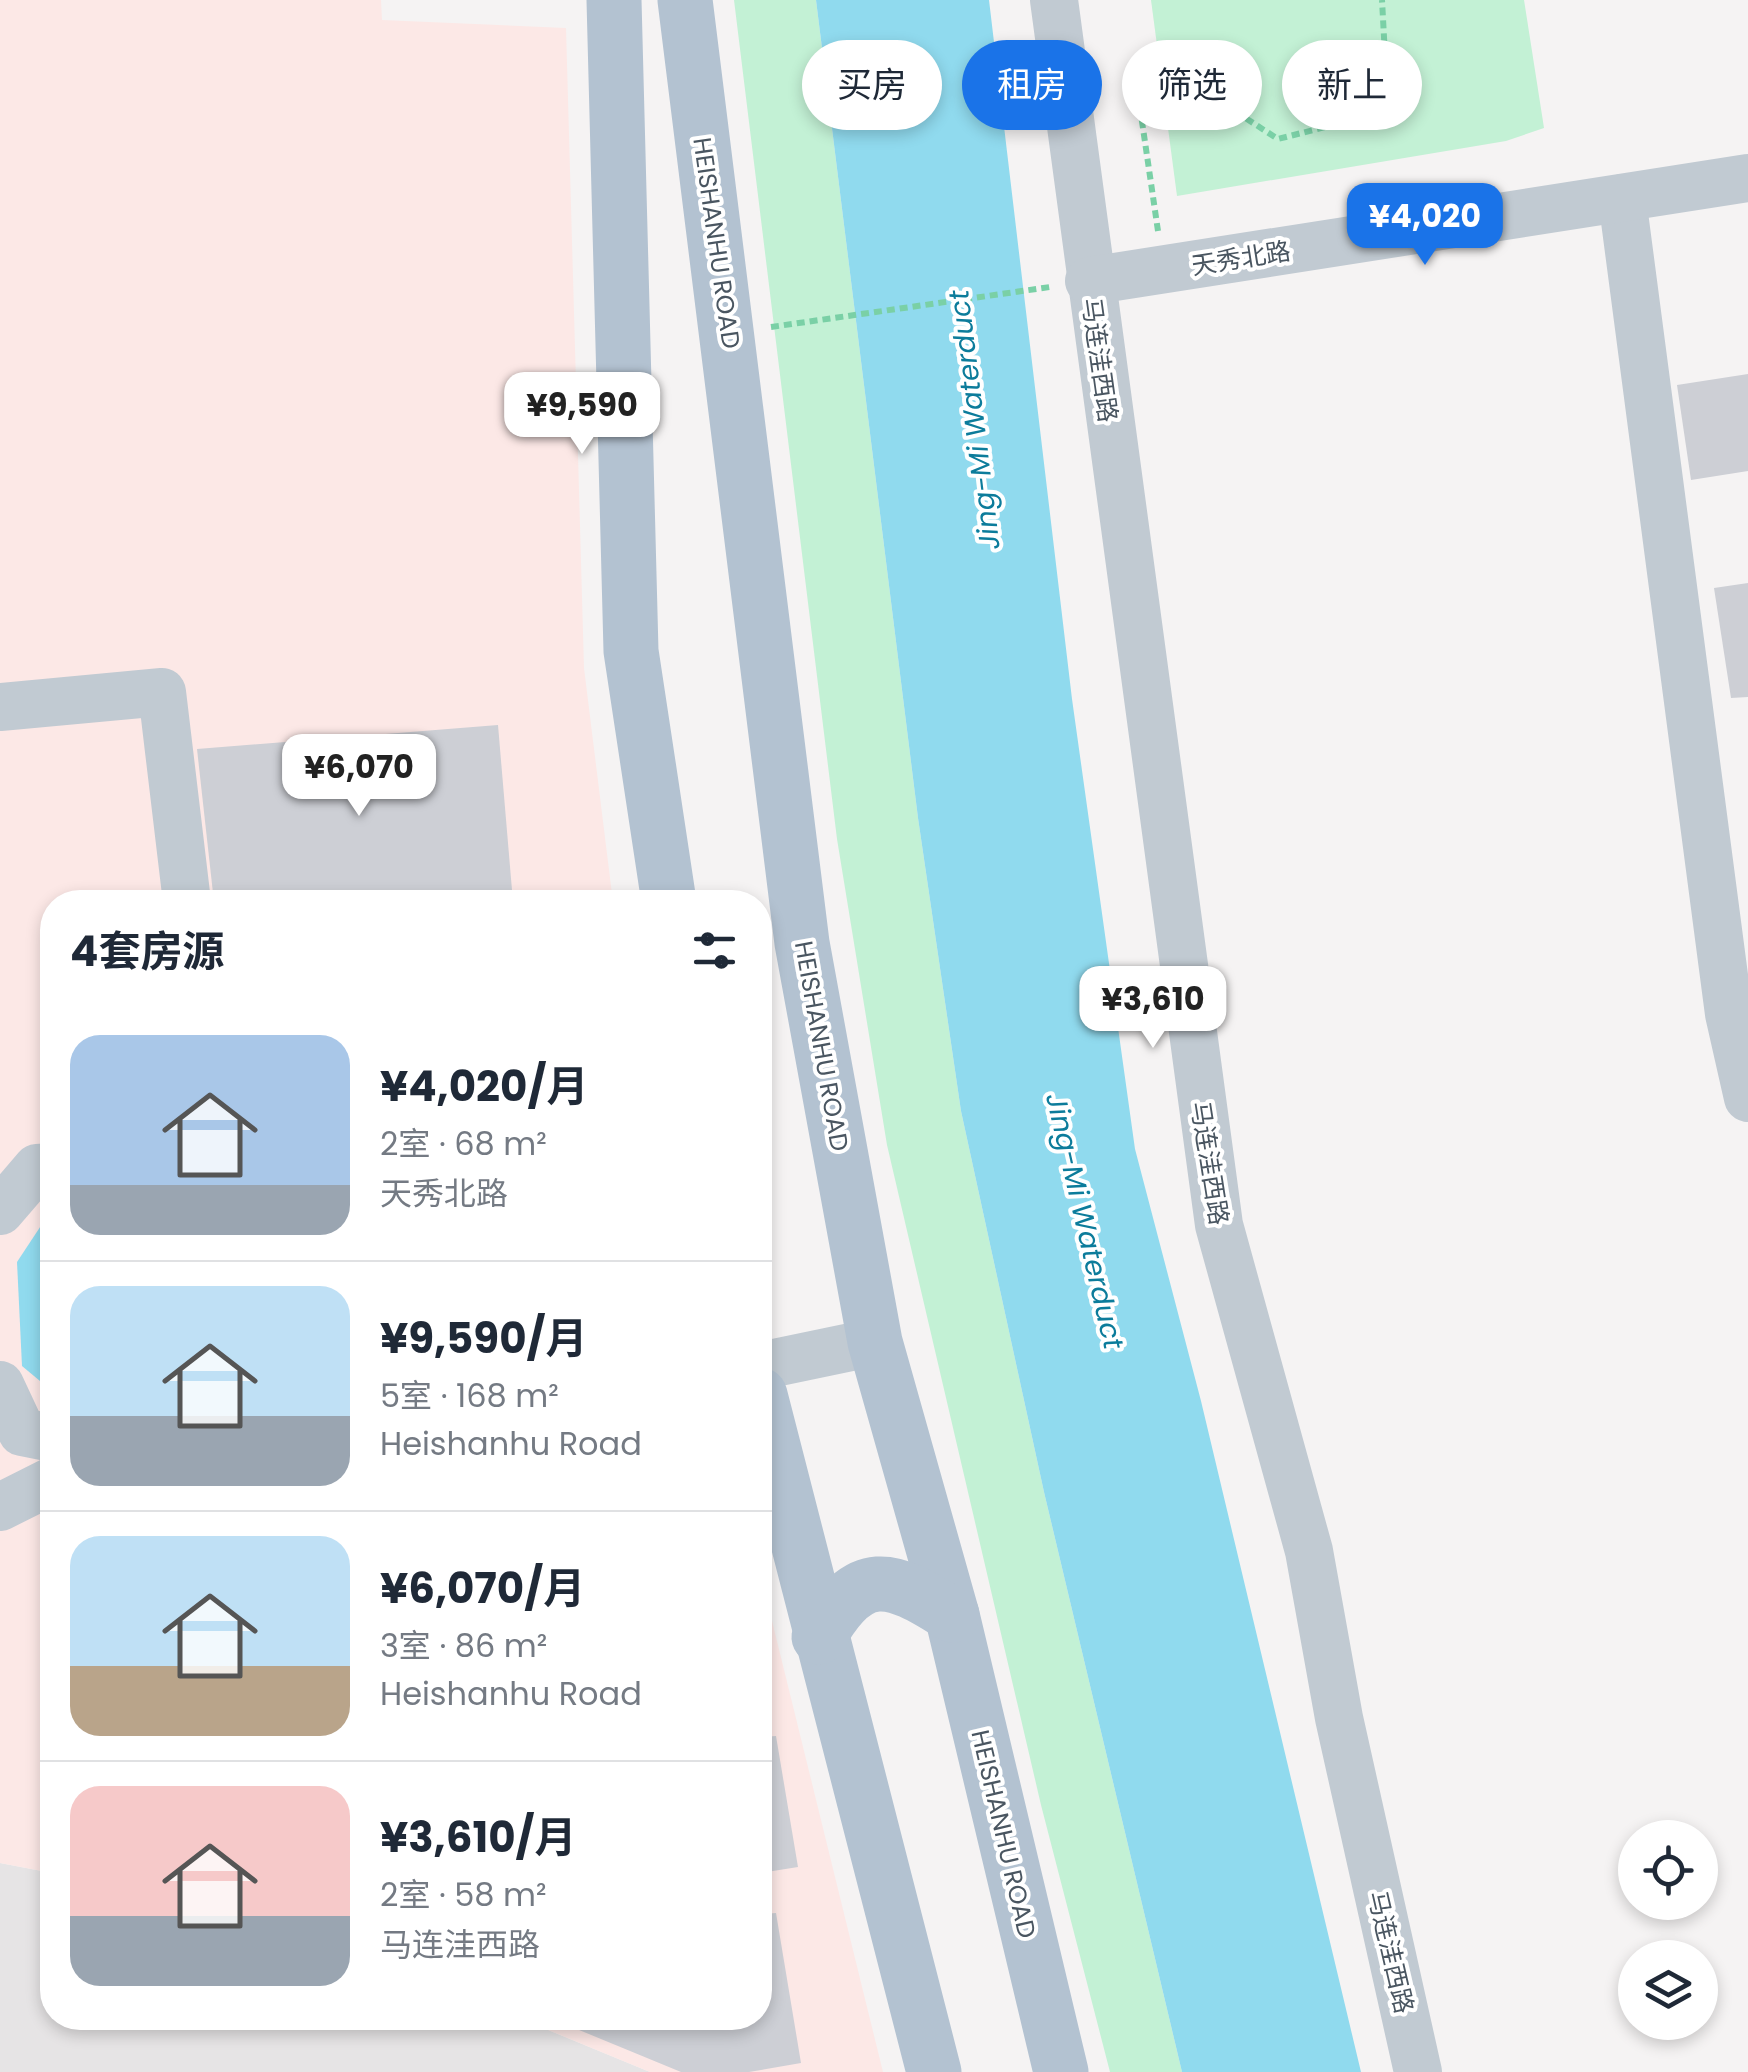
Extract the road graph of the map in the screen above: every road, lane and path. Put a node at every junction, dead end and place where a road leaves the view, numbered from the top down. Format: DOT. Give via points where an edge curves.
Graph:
graph roads {
  1 [pos="614,0"];
  2 [pos="685,0"];
  3 [pos="1054,0"];
  4 [pos="1382,0"];
  5 [pos="1748,178"];
  6 [pos="1622,198"];
  7 [pos="1164,270"];
  8 [pos="1089,282"];
  9 [pos="730,332"];
  10 [pos="0,707"];
  11 [pos="185,890"];
  12 [pos="667,890"];
  13 [pos="1748,1098"];
  14 [pos="40,1168"];
  15 [pos="0,1211"];
  16 [pos="875,1342"];
  17 [pos="772,1363"];
  18 [pos="0,1385"];
  19 [pos="40,1436"];
  20 [pos="772,1443"];
  21 [pos="40,1488"];
  22 [pos="0,1507"];
  23 [pos="952,1615"];
  24 [pos="820,1636"];
  25 [pos="934,2072"];
  26 [pos="1061,2072"];
  27 [pos="1418,2072"];
  1 -- 12 [label="main road" via="632,650"];
  2 -- 9 [label="main road, HEISHANHU ROAD"];
  3 -- 8 [label="street, 马连洼西路"];
  4 -- 7 [label="path" via="1388,111 1278,139 1205,92 1139,102"];
  5 -- 6 [label="street, 天秀北路"];
  6 -- 7 [label="street, 天秀北路"];
  6 -- 13 [label="street" via="1729,1014"];
  7 -- 8 [label="street, 天秀北路"];
  8 -- 9 [label="path"];
  8 -- 27 [label="street, 马连洼西路" via="1219,1225 1309,1551"];
  9 -- 16 [label="main road, HEISHANHU ROAD" via="802,943"];
  10 -- 11 [label="street" via="162,692"];
  14 -- 15 [label="street"];
  16 -- 17 [label="street"];
  16 -- 23 [label="main road, HEISHANHU ROAD"];
  18 -- 19 [label="street" via="22,1432"];
  20 -- 24 [label="main road"];
  21 -- 22 [label="street"];
  23 -- 24 [label="main road" via="908,1587 870,1585 840,1600"];
  23 -- 26 [label="main road, HEISHANHU ROAD"];
  24 -- 25 [label="main road"];
}
